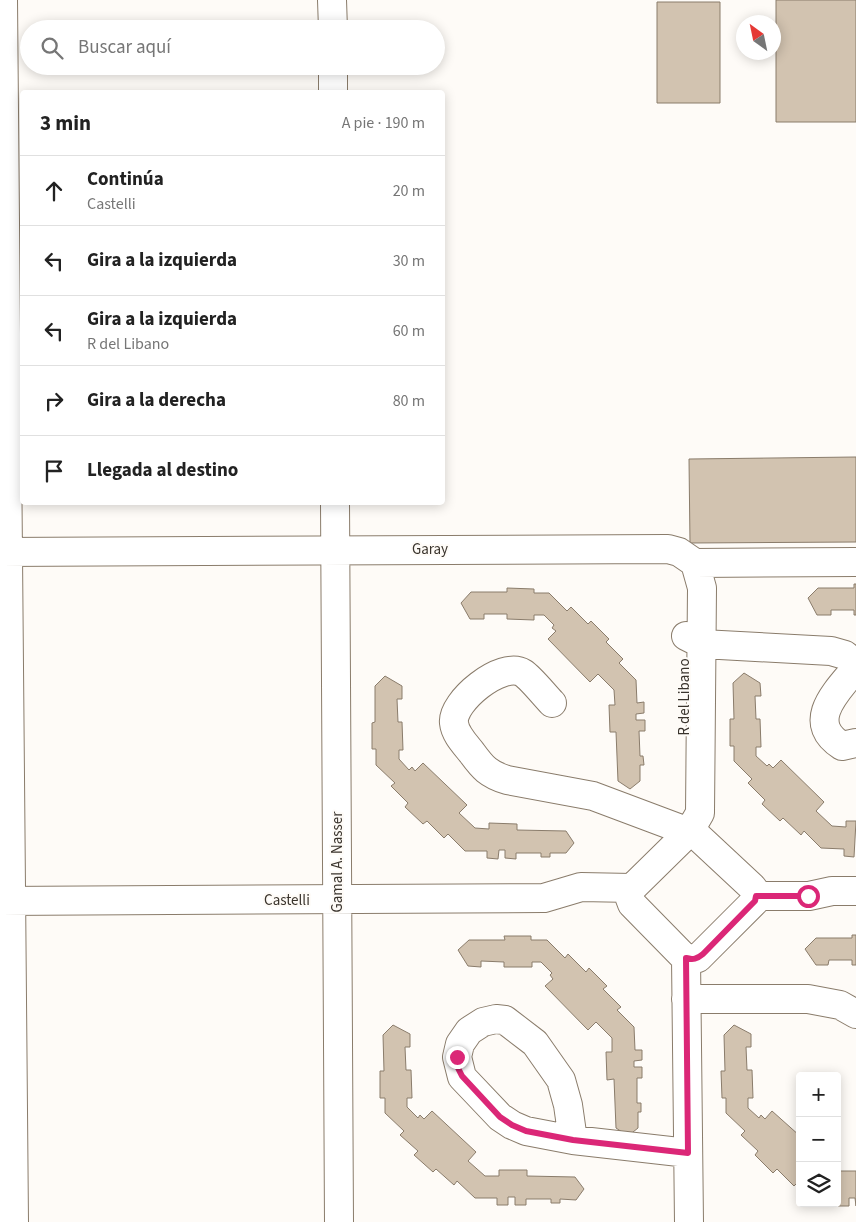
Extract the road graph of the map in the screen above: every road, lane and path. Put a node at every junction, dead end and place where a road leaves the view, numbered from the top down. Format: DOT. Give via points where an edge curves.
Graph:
graph roads {
  1 [pos="3,0"];
  2 [pos="332,0"];
  3 [pos="333,20"];
  4 [pos="333,75"];
  5 [pos="333,90"];
  6 [pos="9,210"];
  7 [pos="335,505"];
  8 [pos="336,549"];
  9 [pos="4,552"];
  10 [pos="856,562"];
  11 [pos="695,563"];
  12 [pos="693,640"];
  13 [pos="856,664"];
  14 [pos="856,668"];
  15 [pos="552,703"];
  16 [pos="856,742"];
  17 [pos="689,832"];
  18 [pos="632,888"];
  19 [pos="856,891"];
  20 [pos="756,896"];
  21 [pos="338,900"];
  22 [pos="5,901"];
  23 [pos="686,958"];
  24 [pos="686,998"];
  25 [pos="856,1014"];
  26 [pos="573,1140"];
  27 [pos="688,1153"];
  28 [pos="14,1222"];
  29 [pos="339,1222"];
  30 [pos="689,1222"];
  1 -- 6 [label="street"];
  2 -- 3 [label="street"];
  4 -- 5 [label="street"];
  6 -- 9 [label="street"];
  7 -- 8 [label="street, Gamal A. Nasser"];
  8 -- 9 [label="street, Garay"];
  8 -- 11 [label="street, Garay" via="668,549"];
  8 -- 21 [label="street, Gamal A. Nasser"];
  9 -- 22 [label="street"];
  10 -- 11 [label="street"];
  11 -- 12 [label="street, R del Libano" via="685,588"];
  12 -- 13 [label="street" via="831,651 845,655"];
  12 -- 17 [label="street, R del Libano" via="684,812"];
  14 -- 16 [label="street" via="832,697 823,720 833,740 842,746"];
  15 -- 17 [label="street" via="523,673 512,670 500,672 472,691 454,722 457,732 484,769 493,775 593,796"];
  17 -- 18 [label="street"];
  17 -- 20 [label="street" via="695,833 752,887"];
  18 -- 21 [label="street, Castelli" via="582,888 544,898"];
  18 -- 23 [label="street" via="629,896 632,904"];
  19 -- 20 [label="street" via="808,896"];
  20 -- 23 [label="street" via="755,901 703,954 691,960"];
  21 -- 22 [label="street, Castelli"];
  21 -- 29 [label="street, Gamal A. Nasser"];
  22 -- 28 [label="street"];
  23 -- 24 [label="street"];
  24 -- 25 [label="street" via="808,999 840,1005"];
  24 -- 27 [label="street"];
  26 -- 26 [label="street" via="526,1131 500,1117 458,1068 460,1044 469,1032 483,1022 505,1020 535,1043 561,1080"];
  26 -- 27 [label="street"];
  27 -- 30 [label="street"];
}
